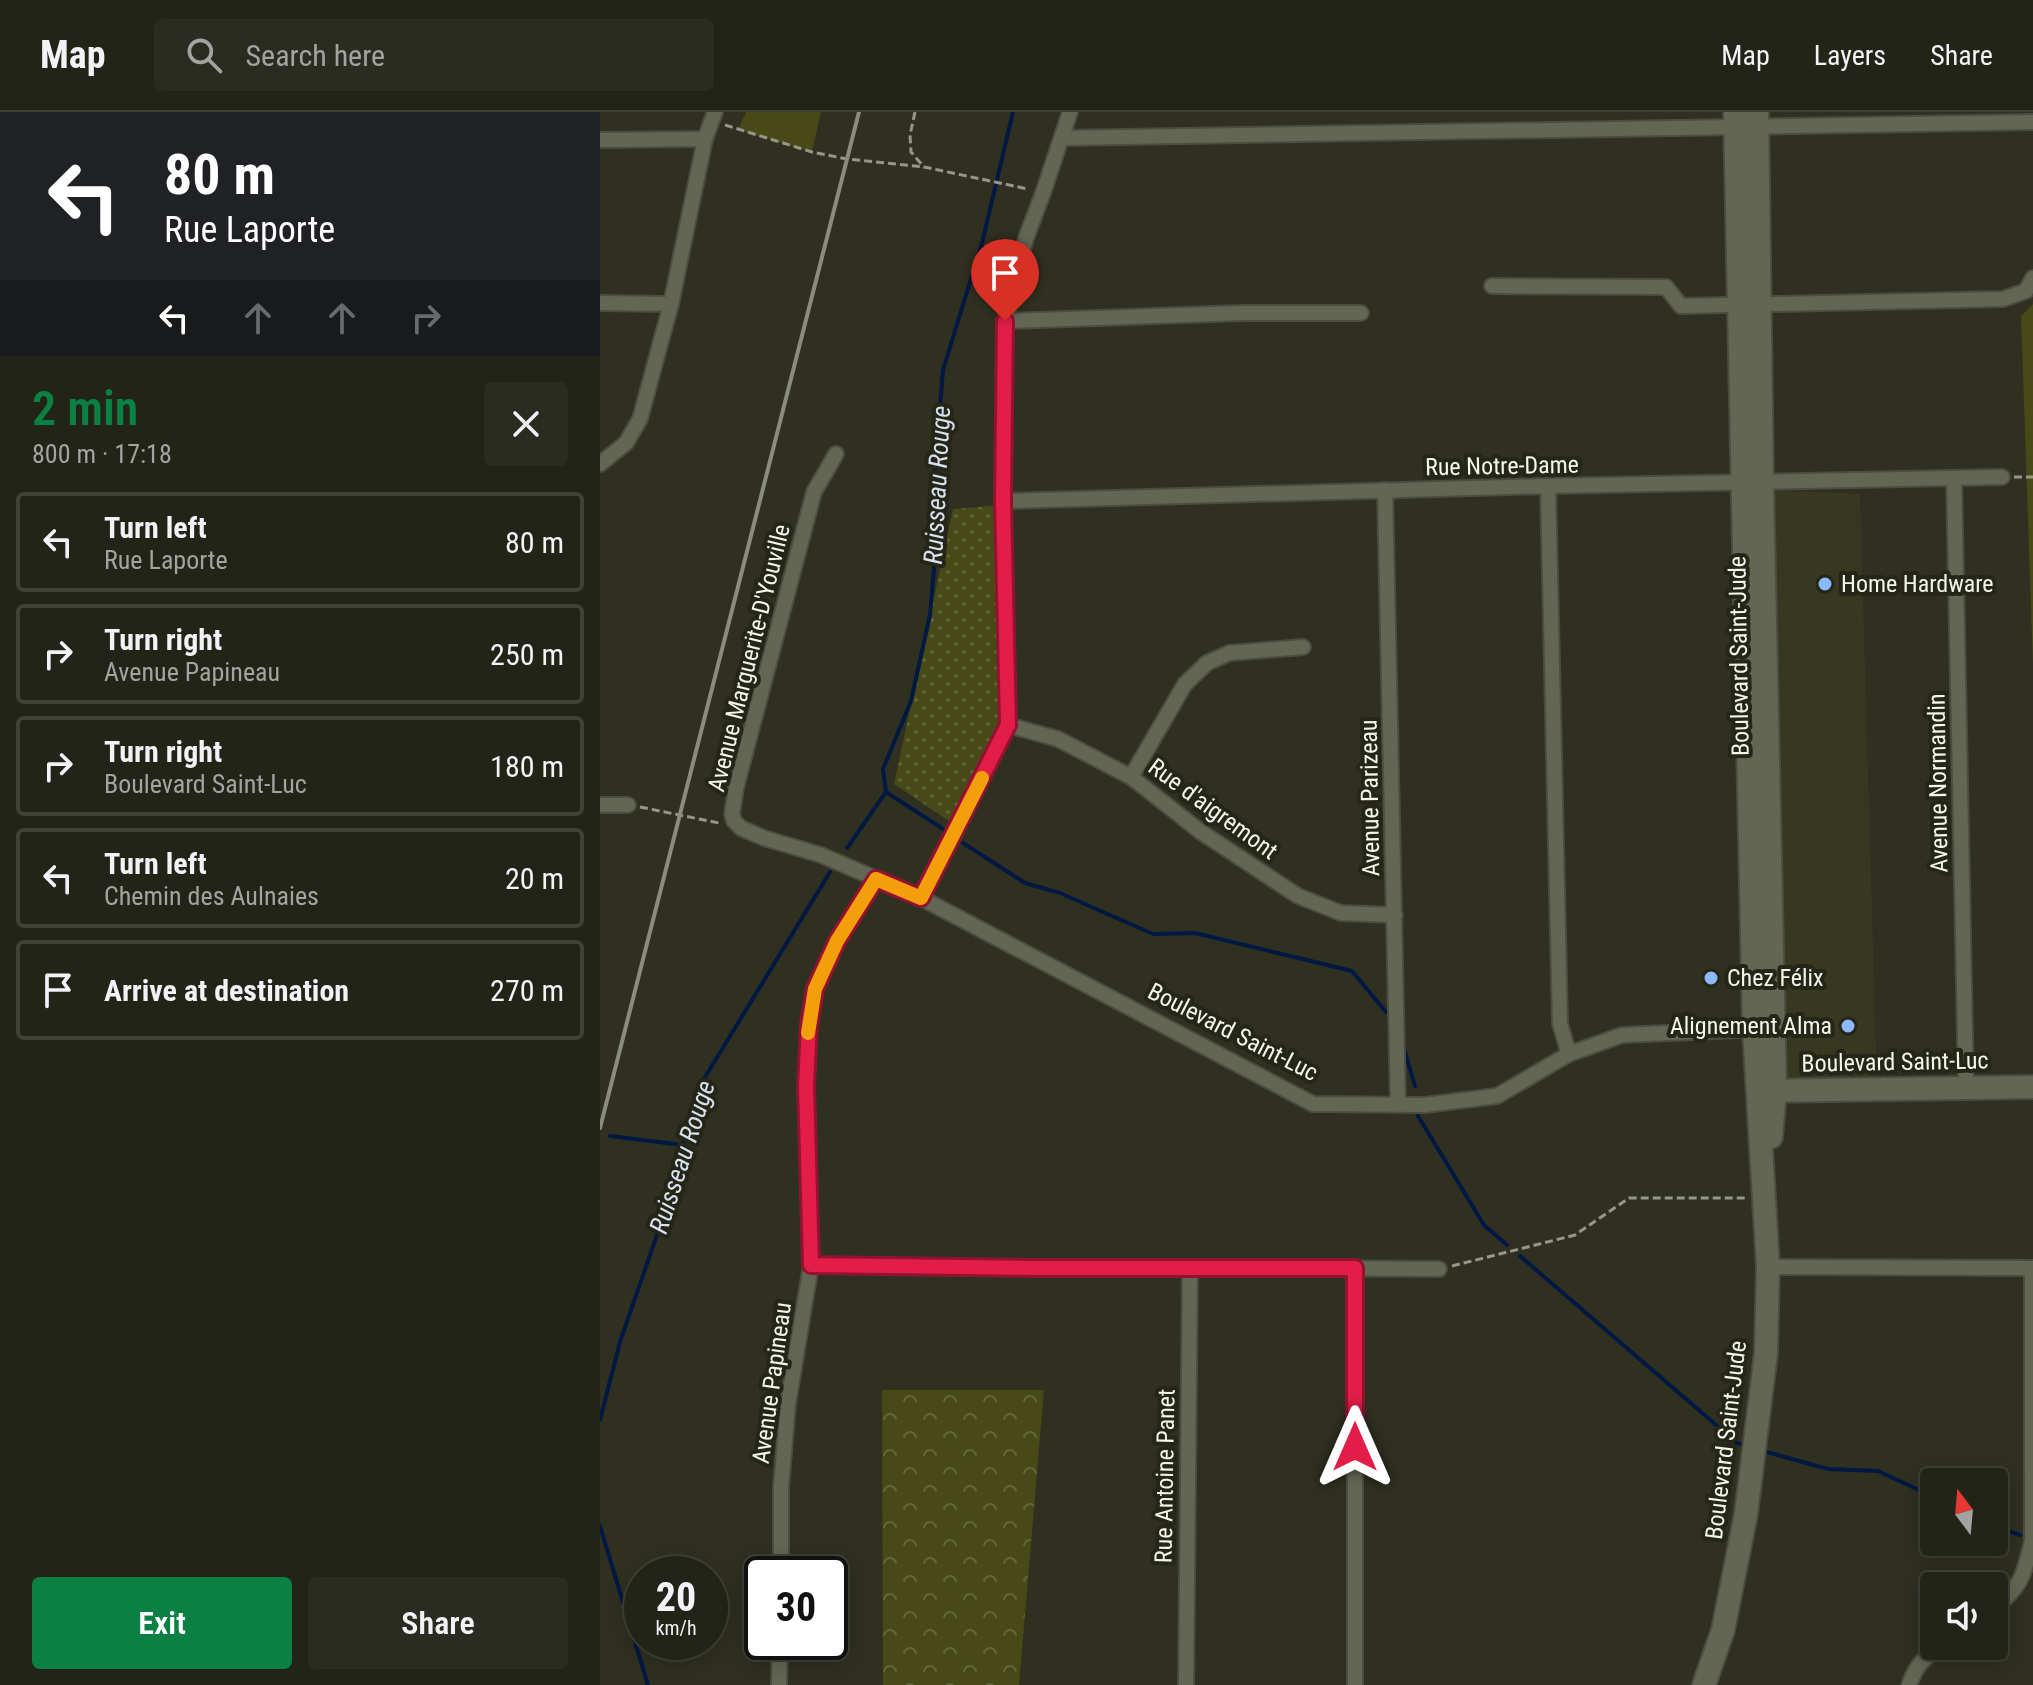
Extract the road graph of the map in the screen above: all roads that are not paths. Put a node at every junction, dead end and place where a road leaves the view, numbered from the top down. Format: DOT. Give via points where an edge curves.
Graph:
graph roads {
  1 [pos="1070,112"];
  2 [pos="714,117"];
  3 [pos="1746,120"];
  4 [pos="2033,122"];
  5 [pos="1062,138"];
  6 [pos="705,139"];
  7 [pos="600,140"];
  8 [pos="2033,278"];
  9 [pos="1492,286"];
  10 [pos="600,303"];
  11 [pos="671,304"];
  12 [pos="1749,305"];
  13 [pos="1361,313"];
  14 [pos="1005,321"];
  15 [pos="836,454"];
  16 [pos="600,464"];
  17 [pos="2002,477"];
  18 [pos="1954,478"];
  19 [pos="1752,483"];
  20 [pos="1548,486"];
  21 [pos="1385,490"];
  22 [pos="1003,501"];
  23 [pos="1303,647"];
  24 [pos="1008,725"];
  25 [pos="1131,777"];
  26 [pos="600,805"];
  27 [pos="628,805"];
  28 [pos="876,879"];
  29 [pos="921,898"];
  30 [pos="1395,915"];
  31 [pos="1764,1029"];
  32 [pos="1569,1054"];
  33 [pos="1966,1087"];
  34 [pos="2033,1087"];
  35 [pos="1766,1090"];
  36 [pos="1398,1104"];
  37 [pos="811,1265"];
  38 [pos="1768,1267"];
  39 [pos="1190,1268"];
  40 [pos="1355,1268"];
  41 [pos="2032,1268"];
  42 [pos="1439,1269"];
  43 [pos="781,1556"];
  44 [pos="2008,1597"];
  45 [pos="780,1660"];
  46 [pos="1924,1660"];
  47 [pos="779,1685"];
  48 [pos="1186,1685"];
  49 [pos="1355,1685"];
  50 [pos="1704,1685"];
  51 [pos="1909,1685"];
  1 -- 5 [label="street"];
  2 -- 6 [label="street"];
  3 -- 4 [label="street"];
  3 -- 5 [label="street"];
  3 -- 12 [label="street, Boulevard Saint-Jude"];
  5 -- 14 [label="street" via="1026,238"];
  6 -- 7 [label="street"];
  6 -- 11 [label="street"];
  8 -- 12 [label="street" via="2026,291 2003,299"];
  9 -- 12 [label="street" via="1666,287 1681,306"];
  10 -- 11 [label="street"];
  11 -- 16 [label="street" via="640,419 626,443"];
  12 -- 19 [label="street, Boulevard Saint-Jude"];
  13 -- 14 [label="street"];
  14 -- 22 [label="street"];
  15 -- 28 [label="street, Avenue Marguerite-D'Youville" via="814,492 732,814 741,828"];
  17 -- 18 [label="street, Rue Notre-Dame"];
  18 -- 19 [label="street, Rue Notre-Dame"];
  18 -- 33 [label="street, Avenue Normandin"];
  19 -- 20 [label="street, Rue Notre-Dame"];
  19 -- 31 [label="street, Boulevard Saint-Jude"];
  20 -- 21 [label="street, Rue Notre-Dame"];
  20 -- 32 [label="street" via="1560,1024"];
  21 -- 22 [label="street, Rue Notre-Dame"];
  21 -- 30 [label="street, Avenue Parizeau"];
  22 -- 24 [label="street"];
  23 -- 25 [label="street" via="1229,653 1207,663 1185,684"];
  24 -- 25 [label="street, Rue d'aigremont" via="1058,739"];
  24 -- 29 [label="street"];
  25 -- 30 [label="street, Rue d'aigremont" via="1201,832 1298,896 1341,913"];
  26 -- 27 [label="street"];
  28 -- 29 [label="street, Boulevard Saint-Luc"];
  28 -- 37 [label="street, Avenue Papineau" via="837,941 815,989 806,1085"];
  29 -- 36 [label="street, Boulevard Saint-Luc" via="1313,1104"];
  30 -- 36 [label="street, Avenue Parizeau"];
  31 -- 32 [label="street, Boulevard Saint-Luc" via="1622,1035"];
  31 -- 35 [label="street, Boulevard Saint-Jude"];
  32 -- 36 [label="street, Boulevard Saint-Luc" via="1497,1096"];
  33 -- 34 [label="street, Boulevard Saint-Luc"];
  33 -- 35 [label="street, Boulevard Saint-Luc"];
  35 -- 38 [label="street, Boulevard Saint-Jude"];
  37 -- 39 [label="street"];
  37 -- 43 [label="street, Avenue Papineau" via="788,1404"];
  38 -- 41 [label="street"];
  38 -- 50 [label="street, Boulevard Saint-Jude" via="1766,1353 1746,1514 1723,1630"];
  39 -- 40 [label="street"];
  39 -- 48 [label="street, Rue Antoine Panet"];
  40 -- 42 [label="street"];
  40 -- 49 [label="street"];
  41 -- 44 [label="street" via="2032,1541 2024,1573"];
  45 -- 47 [label="street"];
  46 -- 51 [label="street"];
}
